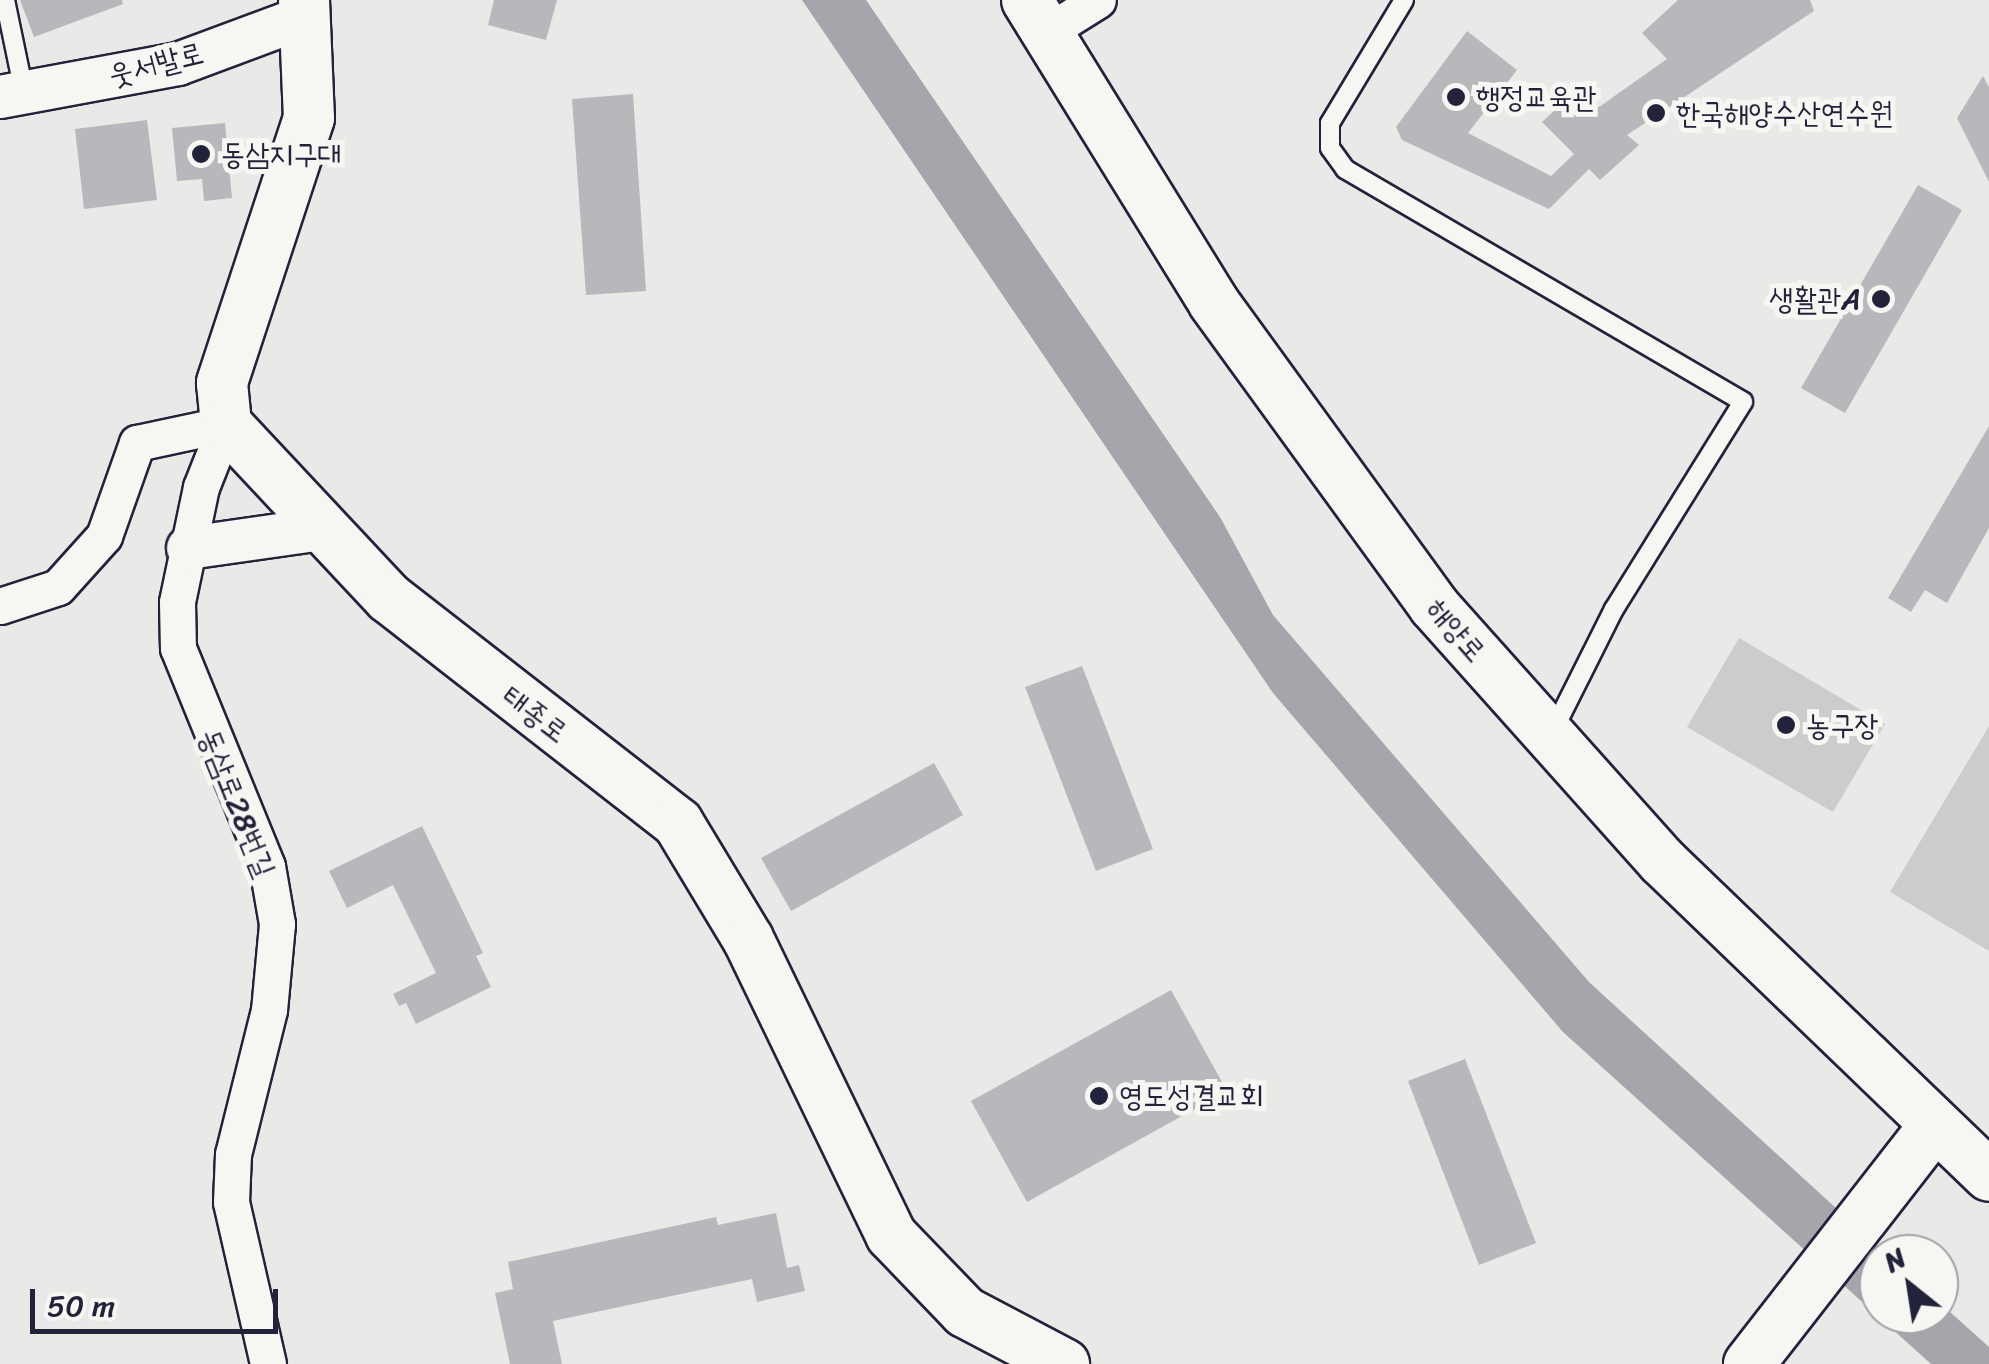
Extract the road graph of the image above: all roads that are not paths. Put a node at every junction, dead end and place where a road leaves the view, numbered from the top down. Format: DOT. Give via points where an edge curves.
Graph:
graph roads {
  1 [pos="5,0"];
  2 [pos="1098,0"];
  3 [pos="1404,0"];
  4 [pos="306,8"];
  5 [pos="1037,16"];
  6 [pos="12,95"];
  7 [pos="226,424"];
  8 [pos="320,529"];
  9 [pos="188,548"];
  10 [pos="0,606"];
  11 [pos="1550,736"];
  12 [pos="1934,1126"];
  13 [pos="1989,1176"];
  14 [pos="268,1364"];
  15 [pos="1064,1364"];
  16 [pos="1749,1364"];
  1 -- 6 [label="lane"];
  2 -- 5 [label="street"];
  3 -- 11 [label="lane" via="1330,123 1330,148 1346,169 1743,402 1614,609"];
  4 -- 6 [label="street, 웃서발로" via="178,64"];
  4 -- 7 [label="main road" via="309,118 222,383"];
  5 -- 11 [label="main road, 해양로" via="1214,303 1434,606"];
  7 -- 8 [label="main road, 태종로"];
  7 -- 9 [label="street, 동삼로28번길" via="201,487"];
  7 -- 10 [label="street" via="137,443 104,536 58,586"];
  8 -- 9 [label="street"];
  8 -- 15 [label="main road, 태종로" via="403,610 678,823 748,939 892,1236 964,1312"];
  9 -- 14 [label="street, 동삼로28번길" via="177,602 178,648 268,866 277,924 269,1010 233,1154 231,1202"];
  11 -- 12 [label="main road, 해양로" via="1662,861"];
  12 -- 13 [label="main road, 해양로"];
  12 -- 16 [label="main road"];
}
